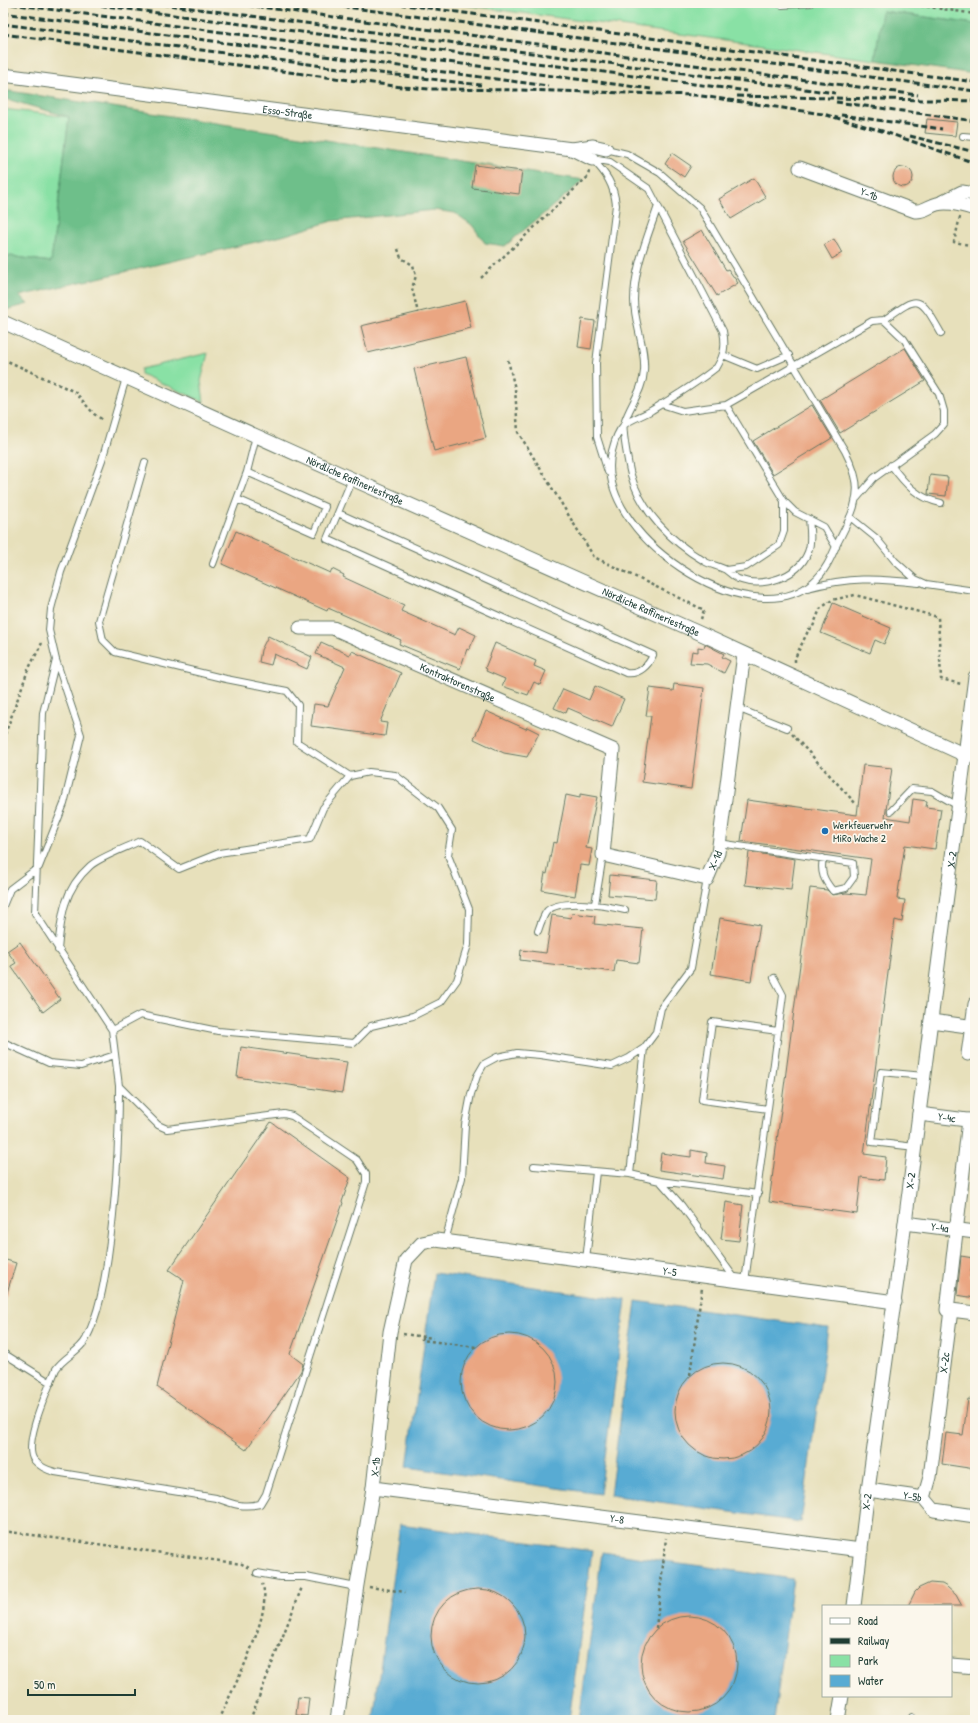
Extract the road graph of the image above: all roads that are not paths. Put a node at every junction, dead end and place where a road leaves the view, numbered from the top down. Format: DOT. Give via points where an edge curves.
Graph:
graph roads {
  1 [pos="778,3"];
  2 [pos="810,3"];
  3 [pos="3,75"];
  4 [pos="963,136"];
  5 [pos="975,137"];
  6 [pos="572,149"];
  7 [pos="606,149"];
  8 [pos="592,159"];
  9 [pos="800,168"];
  10 [pos="975,194"];
  11 [pos="937,204"];
  12 [pos="658,206"];
  13 [pos="969,207"];
  14 [pos="884,320"];
  15 [pos="3,322"];
  16 [pos="941,333"];
  17 [pos="723,355"];
  18 [pos="789,355"];
  19 [pos="795,366"];
  20 [pos="126,378"];
  21 [pos="661,404"];
  22 [pos="726,405"];
  23 [pos="623,426"];
  24 [pos="256,436"];
  25 [pos="145,462"];
  26 [pos="891,465"];
  27 [pos="246,472"];
  28 [pos="610,478"];
  29 [pos="352,479"];
  30 [pos="857,498"];
  31 [pos="237,499"];
  32 [pos="784,502"];
  33 [pos="940,503"];
  34 [pos="338,513"];
  35 [pos="850,517"];
  36 [pos="809,520"];
  37 [pos="836,547"];
  38 [pos="213,564"];
  39 [pos="726,570"];
  40 [pos="926,584"];
  41 [pos="797,591"];
  42 [pos="975,591"];
  43 [pos="300,628"];
  44 [pos="744,654"];
  45 [pos="56,660"];
  46 [pos="974,681"];
  47 [pos="737,708"];
  48 [pos="787,728"];
  49 [pos="970,756"];
  50 [pos="350,776"];
  51 [pos="958,806"];
  52 [pos="891,811"];
  53 [pos="720,843"];
  54 [pos="603,856"];
  55 [pos="823,858"];
  56 [pos="39,867"];
  57 [pos="707,879"];
  58 [pos="595,904"];
  59 [pos="3,906"];
  60 [pos="626,910"];
  61 [pos="538,931"];
  62 [pos="58,950"];
  63 [pos="774,978"];
  64 [pos="975,1004"];
  65 [pos="931,1021"];
  66 [pos="974,1027"];
  67 [pos="112,1030"];
  68 [pos="778,1031"];
  69 [pos="3,1042"];
  70 [pos="644,1048"];
  71 [pos="968,1054"];
  72 [pos="115,1056"];
  73 [pos="924,1076"];
  74 [pos="119,1086"];
  75 [pos="768,1109"];
  76 [pos="919,1114"];
  77 [pos="972,1120"];
  78 [pos="915,1147"];
  79 [pos="534,1166"];
  80 [pos="596,1172"];
  81 [pos="630,1174"];
  82 [pos="660,1181"];
  83 [pos="758,1194"];
  84 [pos="905,1222"];
  85 [pos="956,1230"];
  86 [pos="975,1232"];
  87 [pos="444,1242"];
  88 [pos="586,1260"];
  89 [pos="741,1281"];
  90 [pos="895,1302"];
  91 [pos="951,1310"];
  92 [pos="975,1313"];
  93 [pos="3,1353"];
  94 [pos="51,1383"];
  95 [pos="373,1488"];
  96 [pos="868,1490"];
  97 [pos="924,1498"];
  98 [pos="975,1516"];
  99 [pos="861,1550"];
  100 [pos="257,1573"];
  101 [pos="356,1586"];
  102 [pos="854,1605"];
  103 [pos="952,1664"];
  104 [pos="975,1668"];
  105 [pos="842,1697"];
  106 [pos="337,1720"];
  107 [pos="838,1720"];
  1 -- 2 [label="lane"];
  3 -- 6 [label="street, Esso-Straße"];
  4 -- 5 [label="lane"];
  6 -- 7 [label="street, Esso-Straße" via="593,146"];
  6 -- 8 [label="street, Esso-Straße"];
  7 -- 18 [label="lane" via="627,154 660,173 700,208"];
  8 -- 12 [label="lane" via="610,162 642,183 650,189"];
  8 -- 28 [label="lane" via="608,177 614,190 616,205 596,370 597,437"];
  9 -- 11 [label="street, Y-1b" via="916,211 920,212"];
  10 -- 11 [label="street, Y-1b" via="962,192"];
  11 -- 13 [label="street, Y-1b"];
  12 -- 17 [label="lane" via="724,332"];
  12 -- 23 [label="lane" via="640,258 634,300 645,365 643,380"];
  14 -- 16 [label="lane" via="915,301 927,309"];
  14 -- 19 [label="lane" via="872,321"];
  14 -- 26 [label="lane" via="904,339 939,394 944,411 944,424 935,434"];
  15 -- 20 [label="street, Nördliche Raffineriestraße"];
  17 -- 18 [label="lane" via="757,369"];
  17 -- 21 [label="lane" via="717,367"];
  18 -- 19 [label="lane"];
  19 -- 22 [label="lane"];
  19 -- 30 [label="lane" via="845,451 856,477"];
  20 -- 24 [label="street, Nördliche Raffineriestraße"];
  20 -- 45 [label="lane" via="51,609 49,630"];
  21 -- 22 [label="lane" via="683,411"];
  21 -- 23 [label="lane"];
  22 -- 32 [label="lane"];
  23 -- 28 [label="lane" via="610,459"];
  23 -- 39 [label="lane" via="631,476 643,502 663,529 685,548 705,562"];
  24 -- 27 [label="lane"];
  24 -- 29 [label="street, Nördliche Raffineriestraße"];
  25 -- 50 [label="lane" via="99,621 103,640 115,652 287,691 298,705 297,742"];
  26 -- 30 [label="lane" via="874,478"];
  26 -- 33 [label="lane" via="913,491 927,500"];
  27 -- 31 [label="lane"];
  27 -- 31 [label="lane" via="325,507 314,532"];
  28 -- 41 [label="lane" via="620,504 640,532 656,549 688,573 744,597 772,597"];
  29 -- 34 [label="lane"];
  29 -- 44 [label="street, Nördliche Raffineriestraße"];
  30 -- 35 [label="lane"];
  31 -- 38 [label="lane"];
  32 -- 36 [label="lane"];
  32 -- 39 [label="lane" via="784,531 779,545 746,567"];
  34 -- 34 [label="lane" via="327,539 626,673 639,672 650,661 653,654"];
  35 -- 37 [label="lane"];
  35 -- 40 [label="lane" via="876,538 906,572"];
  36 -- 37 [label="lane" via="824,527"];
  36 -- 39 [label="lane" via="808,552 792,573 777,579 748,581 737,579"];
  37 -- 41 [label="lane" via="822,573 812,583"];
  40 -- 41 [label="lane" via="858,578"];
  40 -- 42 [label="lane"];
  43 -- 54 [label="street, Kontraktorenstraße" via="333,628 613,750"];
  44 -- 47 [label="street, X-1d"];
  44 -- 49 [label="street"];
  45 -- 56 [label="lane" via="44,713"];
  45 -- 56 [label="lane" via="81,735 64,804"];
  46 -- 49 [label="street, X-2"];
  47 -- 48 [label="lane"];
  47 -- 53 [label="street, X-1d"];
  49 -- 51 [label="street, X-2"];
  50 -- 62 [label="lane" via="323,808 310,839 219,853 179,869 140,841 91,865 69,892 61,916"];
  50 -- 67 [label="lane" via="369,772 395,775 438,808 452,830 448,855 469,909 468,945 457,980 441,1002 413,1016 371,1026 354,1043 218,1031 140,1015"];
  51 -- 52 [label="lane" via="932,791 912,789"];
  51 -- 65 [label="street, X-2"];
  53 -- 55 [label="lane"];
  53 -- 57 [label="street, X-1d"];
  54 -- 57 [label="street, X-1d"];
  54 -- 58 [label="lane"];
  55 -- 55 [label="lane" via="853,863 854,877 846,888 833,891 824,880 821,867"];
  56 -- 59 [label="lane" via="10,889"];
  56 -- 62 [label="lane" via="35,913"];
  57 -- 70 [label="lane" via="699,935 691,968 661,1008 656,1032"];
  58 -- 60 [label="lane"];
  58 -- 61 [label="lane" via="556,906 546,912"];
  62 -- 67 [label="lane"];
  63 -- 68 [label="lane" via="782,995"];
  64 -- 66 [label="street"];
  65 -- 66 [label="street"];
  65 -- 73 [label="street, X-2"];
  66 -- 71 [label="street"];
  67 -- 72 [label="lane"];
  68 -- 75 [label="lane"];
  68 -- 75 [label="lane" via="712,1022 702,1100"];
  69 -- 72 [label="lane" via="49,1063 81,1066"];
  70 -- 81 [label="lane"];
  70 -- 87 [label="lane" via="612,1066 517,1054 497,1057 484,1064 471,1094 462,1178"];
  72 -- 74 [label="lane"];
  73 -- 76 [label="street, X-2"];
  73 -- 78 [label="lane" via="881,1072 872,1142"];
  74 -- 94 [label="lane" via="115,1194 104,1283 95,1317 85,1340 60,1362"];
  74 -- 94 [label="lane" via="158,1125 166,1129 284,1114 292,1116 357,1160 366,1174 366,1182 266,1494 260,1504 239,1506 216,1498 43,1468 33,1459 30,1447"];
  75 -- 83 [label="lane"];
  76 -- 77 [label="street, Y-4c"];
  76 -- 78 [label="street, X-2"];
  77 -- 85 [label="street"];
  78 -- 84 [label="street, X-2"];
  79 -- 80 [label="lane"];
  80 -- 81 [label="lane"];
  80 -- 88 [label="lane"];
  81 -- 82 [label="lane"];
  82 -- 83 [label="lane"];
  82 -- 89 [label="lane"];
  83 -- 89 [label="lane"];
  84 -- 85 [label="street, Y-4a"];
  84 -- 90 [label="street, X-2"];
  85 -- 86 [label="street, Y-4a"];
  85 -- 91 [label="street, X-2c" via="947,1310"];
  87 -- 88 [label="street, Y-5"];
  87 -- 95 [label="street, X-1b" via="436,1240 422,1243 406,1260 390,1332"];
  88 -- 89 [label="street, Y-5"];
  89 -- 90 [label="street, Y-5"];
  90 -- 96 [label="street, X-2"];
  91 -- 92 [label="street"];
  91 -- 97 [label="street, X-2c" via="930,1477"];
  93 -- 94 [label="lane"];
  95 -- 99 [label="street, Y-8"];
  95 -- 101 [label="street, X-1b"];
  96 -- 97 [label="street, Y-5b"];
  96 -- 99 [label="street, X-2"];
  97 -- 98 [label="street, Y-5b" via="934,1510"];
  99 -- 102 [label="street, X-2"];
  100 -- 101 [label="lane" via="280,1577 306,1577"];
  101 -- 106 [label="street, X-1b"];
  103 -- 104 [label="street"];
  105 -- 107 [label="street"];
}
